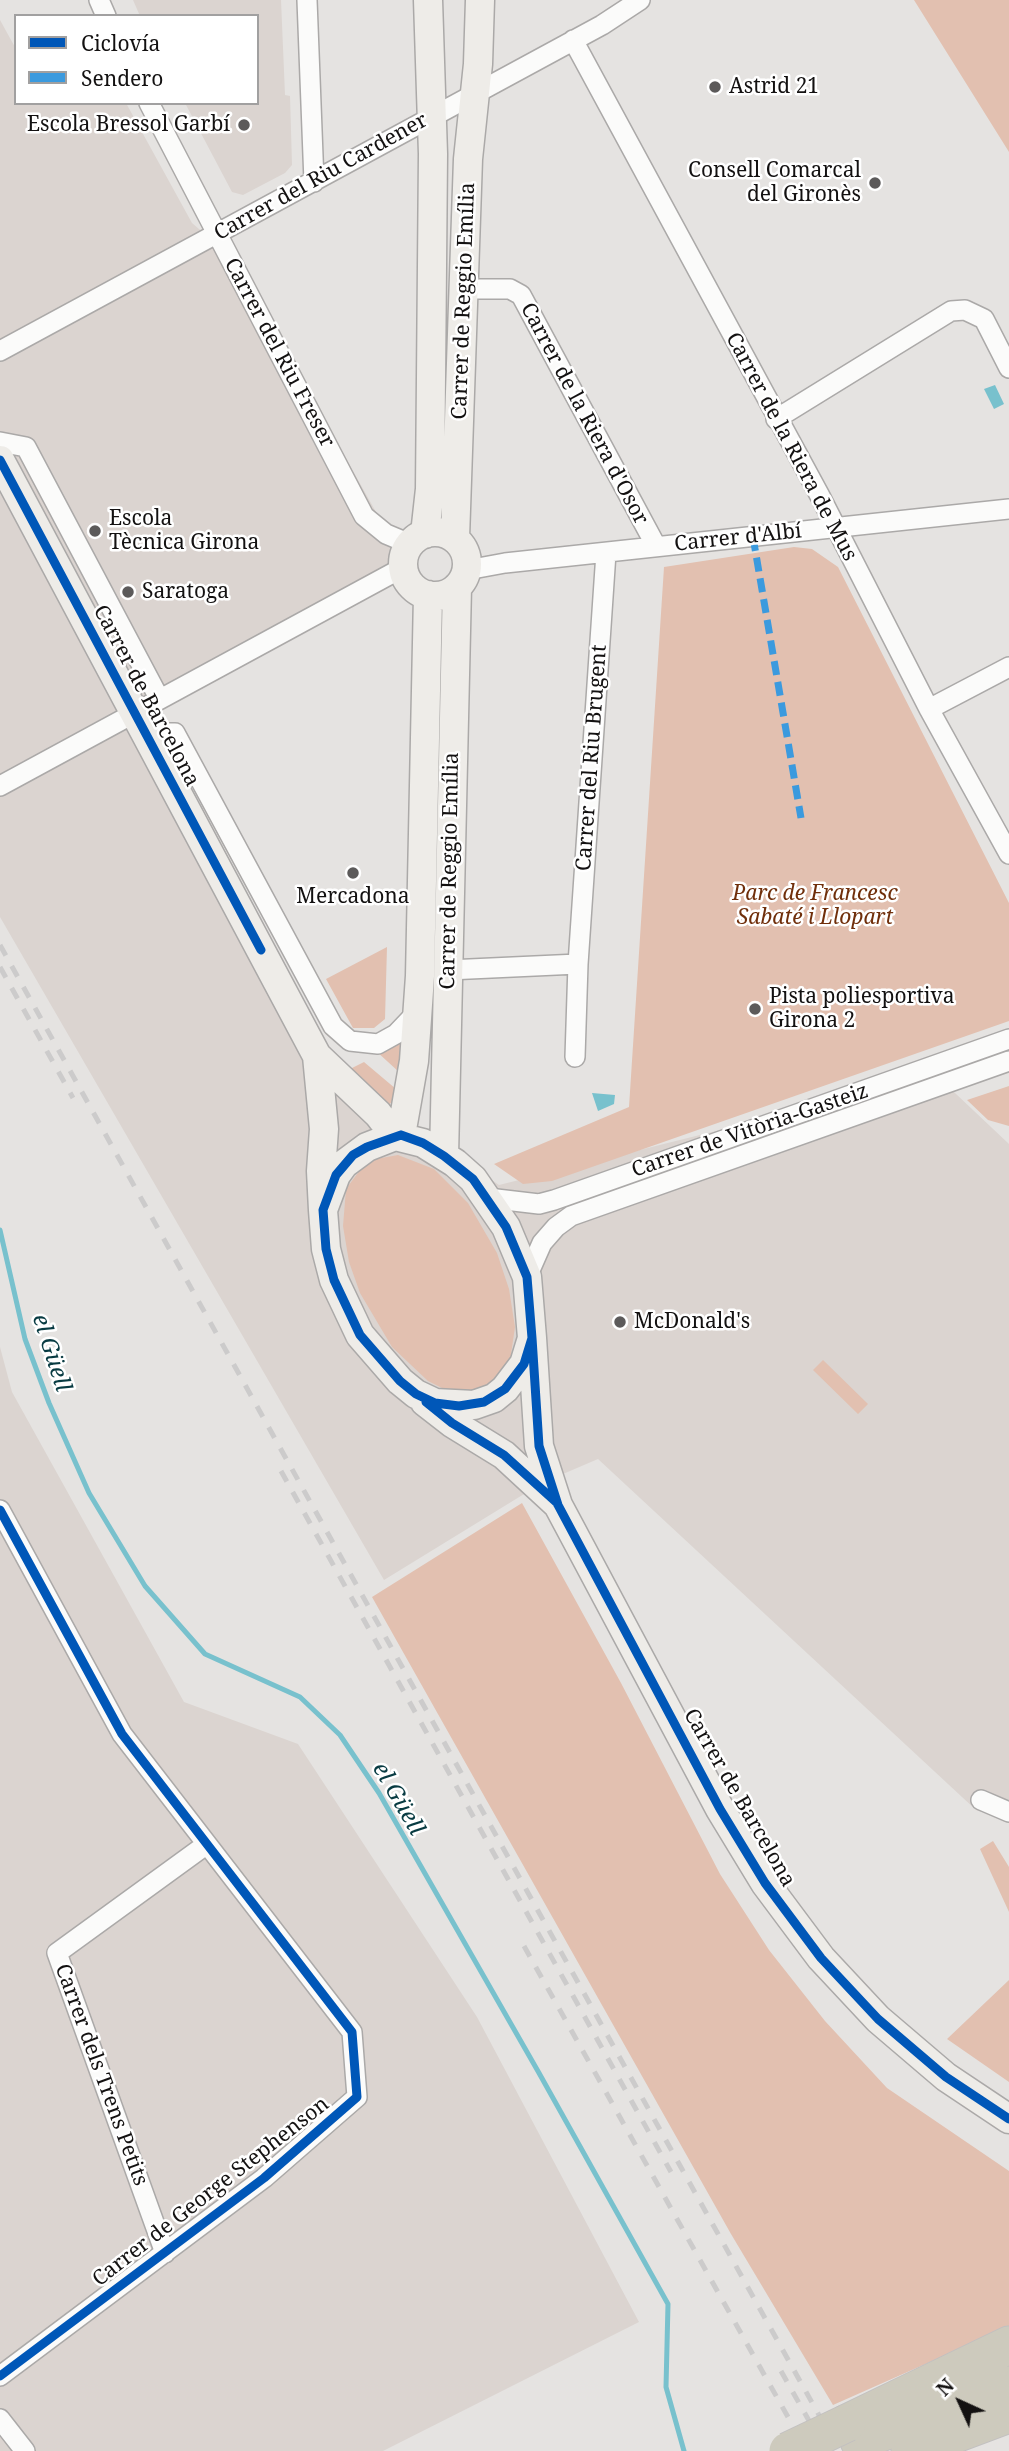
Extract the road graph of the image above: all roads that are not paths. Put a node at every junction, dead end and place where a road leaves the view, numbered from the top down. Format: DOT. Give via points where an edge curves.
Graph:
graph roads {
  1 [pos="307,0"];
  2 [pos="428,0"];
  3 [pos="480,0"];
  4 [pos="640,0"];
  5 [pos="573,40"];
  6 [pos="477,78"];
  7 [pos="150,105"];
  8 [pos="431,115"];
  9 [pos="314,182"];
  10 [pos="217,234"];
  11 [pos="476,289"];
  12 [pos="0,351"];
  13 [pos="1009,368"];
  14 [pos="776,419"];
  15 [pos="0,442"];
  16 [pos="0,460"];
  17 [pos="1009,509"];
  18 [pos="835,527"];
  19 [pos="455,538"];
  20 [pos="656,546"];
  21 [pos="412,549"];
  22 [pos="606,553"];
  23 [pos="462,578"];
  24 [pos="428,595"];
  25 [pos="1009,667"];
  26 [pos="159,698"];
  27 [pos="929,709"];
  28 [pos="140,722"];
  29 [pos="0,786"];
  30 [pos="1009,854"];
  31 [pos="578,964"];
  32 [pos="447,970"];
  33 [pos="321,1006"];
  34 [pos="417,1012"];
  35 [pos="1009,1039"];
  36 [pos="315,1051"];
  37 [pos="575,1057"];
  38 [pos="1009,1061"];
  39 [pos="400,1129"];
  40 [pos="444,1156"];
  41 [pos="488,1198"];
  42 [pos="323,1210"];
  43 [pos="527,1277"];
  44 [pos="532,1338"];
  45 [pos="416,1394"];
  46 [pos="558,1505"];
  47 [pos="0,1510"];
  48 [pos="981,1800"];
  49 [pos="1009,1812"];
  50 [pos="207,1843"];
  51 [pos="1009,2119"];
  52 [pos="165,2253"];
  53 [pos="1009,2345"];
  54 [pos="0,2376"];
  55 [pos="1008,2395"];
  56 [pos="0,2419"];
  57 [pos="847,2438"];
  58 [pos="24,2451"];
  59 [pos="788,2451"];
  60 [pos="910,2451"];
  1 -- 9 [label="street"];
  2 -- 8 [label="main road, Carrer de Reggio Emília"];
  3 -- 6 [label="main road, Carrer de Reggio Emília"];
  4 -- 5 [label="street, Carrer del Riu Cardener"];
  5 -- 6 [label="street, Carrer del Riu Cardener"];
  5 -- 14 [label="street, Carrer de la Riera de Mus"];
  6 -- 8 [label="street, Carrer del Riu Cardener"];
  6 -- 11 [label="main road, Carrer de Reggio Emília" via="468,159"];
  7 -- 10 [label="street, Carrer del Riu Freser"];
  8 -- 9 [label="street, Carrer del Riu Cardener"];
  8 -- 21 [label="main road, Carrer de Reggio Emília" via="430,489"];
  9 -- 10 [label="street, Carrer del Riu Cardener"];
  10 -- 12 [label="street, Carrer del Riu Cardener"];
  10 -- 21 [label="street, Carrer del Riu Freser" via="364,516"];
  11 -- 19 [label="main road, Carrer de Reggio Emília"];
  11 -- 20 [label="street, Carrer de la Riera d'Osor" via="510,289 521,295"];
  13 -- 14 [label="street" via="984,319 965,310 951,311"];
  14 -- 18 [label="street, Carrer de la Riera de Mus"];
  15 -- 26 [label="street, Carrer de Barcelona" via="26,447"];
  16 -- 28 [label="main road, Carrer de Barcelona"];
  17 -- 18 [label="street, Carrer d'Albí"];
  18 -- 20 [label="street, Carrer d'Albí"];
  18 -- 27 [label="street, Carrer de la Riera de Mus"];
  19 -- 21 [label="main road" via="440,532"];
  19 -- 23 [label="main road" via="466,552"];
  20 -- 22 [label="street, Carrer d'Albí"];
  21 -- 24 [label="main road" via="412,587"];
  21 -- 26 [label="street"];
  22 -- 23 [label="street, Carrer d'Albí"];
  22 -- 31 [label="street, Carrer del Riu Brugent"];
  23 -- 24 [label="main road" via="446,594"];
  23 -- 32 [label="main road, Carrer de Reggio Emília"];
  24 -- 34 [label="main road, Carrer de Reggio Emília"];
  25 -- 27 [label="street"];
  26 -- 28 [label="street"];
  27 -- 30 [label="street, Carrer de la Riera de Mus"];
  28 -- 29 [label="street"];
  28 -- 33 [label="street, Carrer de Barcelona" via="175,733"];
  28 -- 36 [label="main road, Carrer de Barcelona"];
  31 -- 32 [label="street"];
  31 -- 37 [label="street, Carrer del Riu Brugent"];
  32 -- 40 [label="main road, Carrer de Reggio Emília"];
  33 -- 34 [label="street, Carrer de Barcelona" via="342,1035 368,1045 396,1034"];
  33 -- 36 [label="street, Carrer de Barcelona"];
  34 -- 39 [label="main road, Carrer de Reggio Emília" via="414,1061"];
  35 -- 41 [label="street, Carrer de Vitòria-Gasteiz" via="554,1200 539,1204"];
  36 -- 39 [label="main road, Carrer de Barcelona"];
  36 -- 42 [label="main road, Carrer de Barcelona" via="324,1129"];
  38 -- 43 [label="street, Carrer de Vitòria-Gasteiz" via="571,1216 542,1243"];
  39 -- 40 [label="main road"];
  39 -- 42 [label="main road" via="344,1164"];
  40 -- 41 [label="main road"];
  41 -- 43 [label="main road"];
  42 -- 45 [label="main road" via="326,1249 346,1310 378,1359"];
  43 -- 44 [label="main road"];
  44 -- 45 [label="main road" via="524,1364 505,1390 484,1402 459,1406 435,1403"];
  44 -- 46 [label="main road, Carrer de Barcelona" via="540,1446"];
  45 -- 46 [label="main road, Carrer de Barcelona" via="452,1423 505,1455"];
  46 -- 51 [label="main road, Carrer de Barcelona" via="720,1809 789,1918 878,2019 946,2077"];
  47 -- 50 [label="street, Carrer de George Stephenson" via="122,1734"];
  48 -- 49 [label="street"];
  50 -- 52 [label="street, Carrer dels Trens Petits" via="57,1953"];
  50 -- 52 [label="street, Carrer de George Stephenson" via="352,2032 357,2097 264,2178"];
  52 -- 54 [label="street, Carrer de George Stephenson"];
  53 -- 57 [label="highway"];
  55 -- 57 [label="highway"];
  55 -- 60 [label="highway"];
  56 -- 58 [label="street"];
  57 -- 59 [label="highway, bridge"];
}
